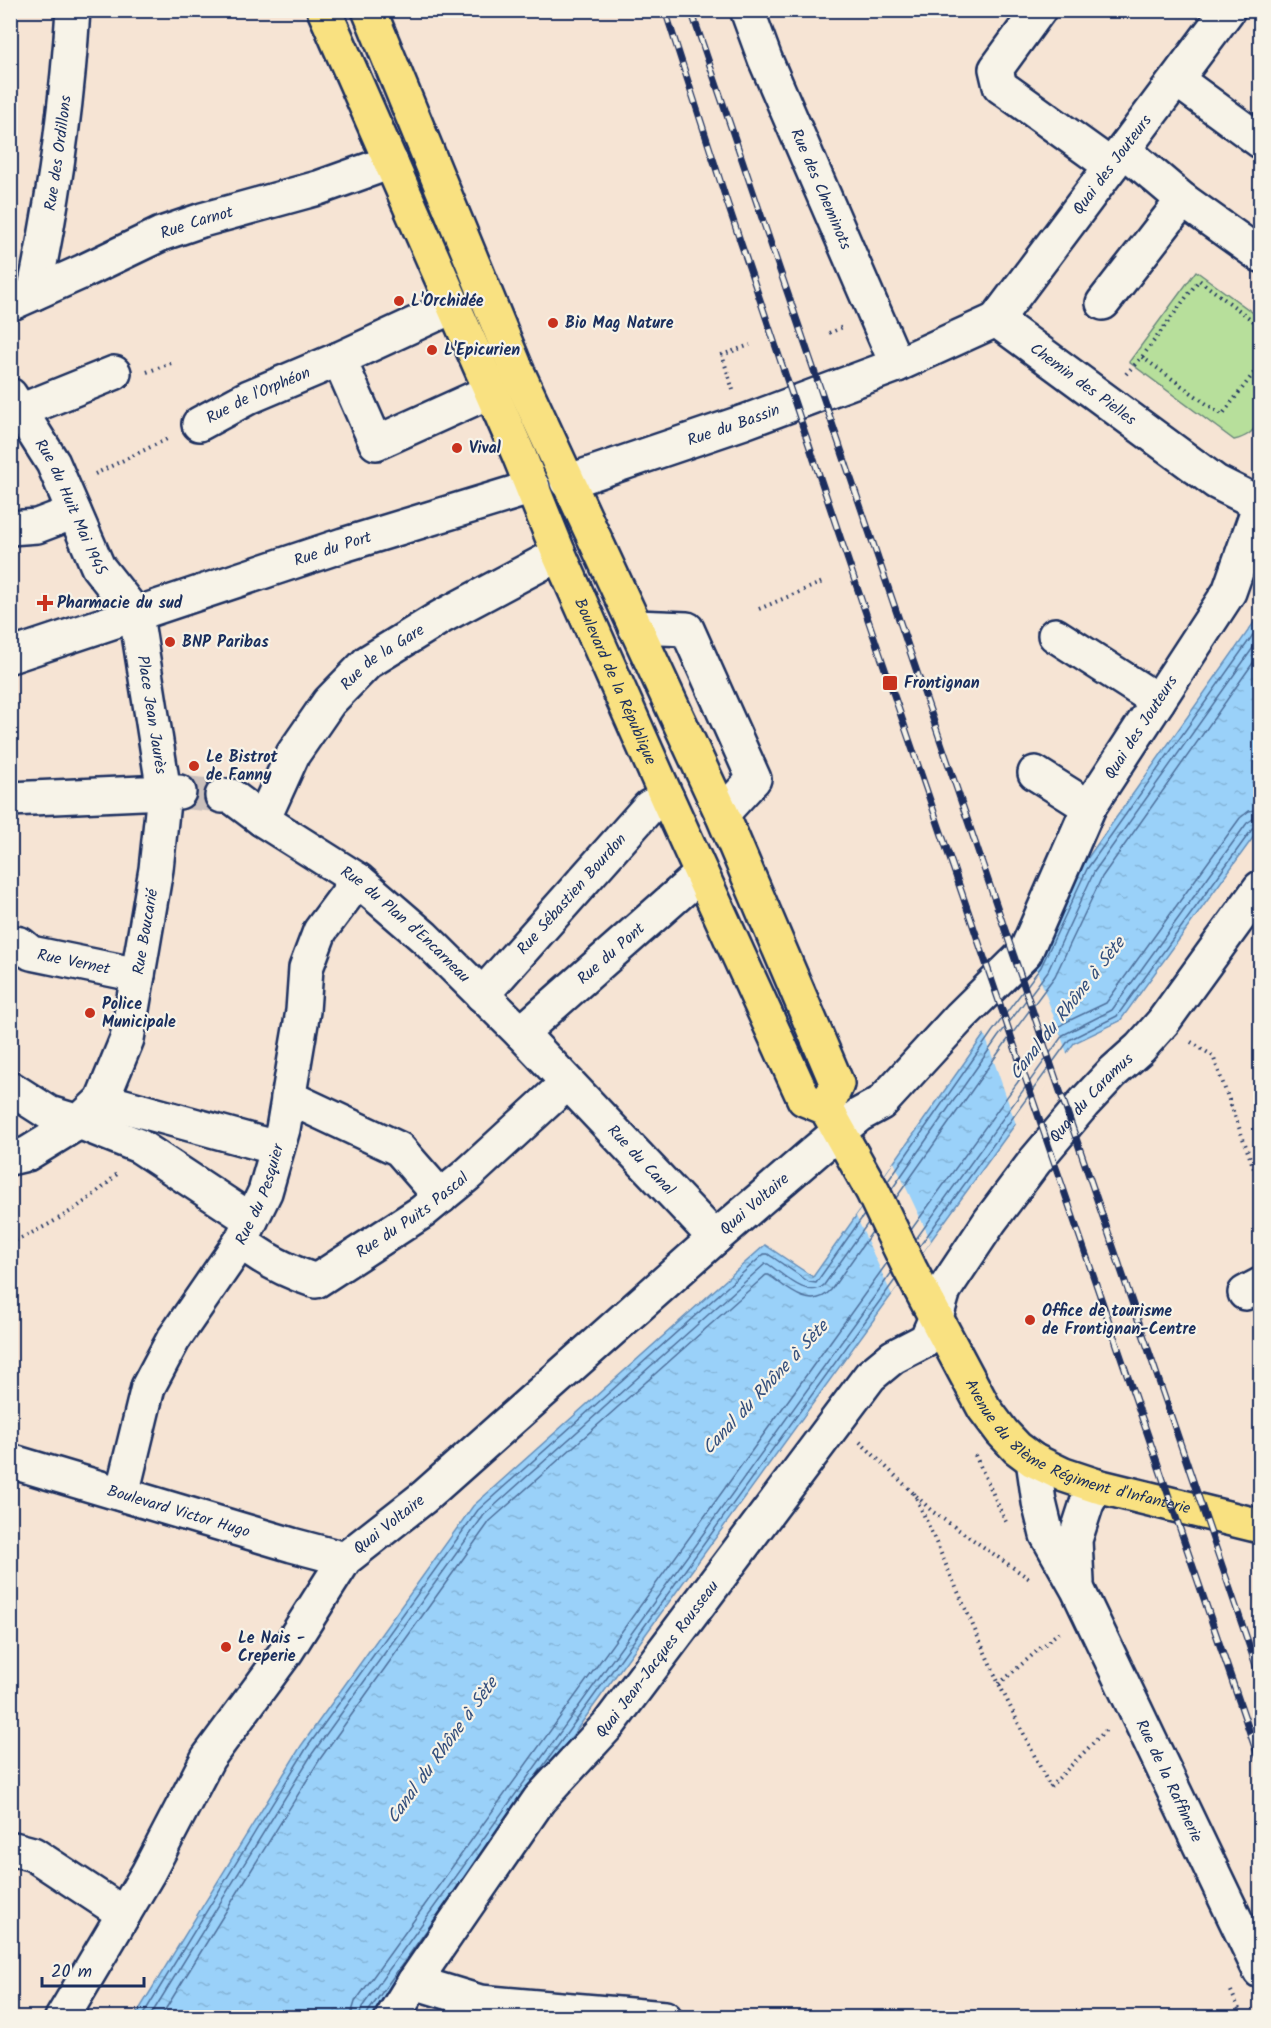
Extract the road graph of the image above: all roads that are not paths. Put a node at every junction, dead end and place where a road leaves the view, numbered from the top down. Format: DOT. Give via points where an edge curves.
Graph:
graph roads {
  1 [pos="73,10"];
  2 [pos="324,10"];
  3 [pos="369,10"];
  4 [pos="747,10"];
  5 [pos="1039,10"];
  6 [pos="1228,10"];
  7 [pos="1177,80"];
  8 [pos="1260,141"];
  9 [pos="427,147"];
  10 [pos="1118,158"];
  11 [pos="391,162"];
  12 [pos="1183,200"];
  13 [pos="1260,255"];
  14 [pos="22,298"];
  15 [pos="1103,303"];
  16 [pos="454,306"];
  17 [pos="996,320"];
  18 [pos="339,359"];
  19 [pos="897,365"];
  20 [pos="114,373"];
  21 [pos="491,390"];
  22 [pos="15,403"];
  23 [pos="199,424"];
  24 [pos="567,482"];
  25 [pos="533,487"];
  26 [pos="69,500"];
  27 [pos="1260,504"];
  28 [pos="10,528"];
  29 [pos="559,554"];
  30 [pos="135,615"];
  31 [pos="635,627"];
  32 [pos="1055,635"];
  33 [pos="10,656"];
  34 [pos="1158,701"];
  35 [pos="1035,773"];
  36 [pos="171,792"];
  37 [pos="222,796"];
  38 [pos="666,798"];
  39 [pos="10,799"];
  40 [pos="1089,807"];
  41 [pos="722,814"];
  42 [pos="263,820"];
  43 [pos="735,846"];
  44 [pos="701,874"];
  45 [pos="358,880"];
  46 [pos="1260,888"];
  47 [pos="10,942"];
  48 [pos="1025,953"];
  49 [pos="138,975"];
  50 [pos="482,995"];
  51 [pos="521,1033"];
  52 [pos="567,1083"];
  53 [pos="10,1088"];
  54 [pos="288,1097"];
  55 [pos="102,1100"];
  56 [pos="833,1121"];
  57 [pos="79,1122"];
  58 [pos="277,1149"];
  59 [pos="10,1158"];
  60 [pos="441,1197"];
  61 [pos="246,1231"];
  62 [pos="715,1238"];
  63 [pos="910,1269"];
  64 [pos="936,1317"];
  65 [pos="1033,1460"];
  66 [pos="10,1461"];
  67 [pos="1097,1486"];
  68 [pos="122,1494"];
  69 [pos="1260,1526"];
  70 [pos="345,1559"];
  71 [pos="1078,1590"];
  72 [pos="10,1851"];
  73 [pos="124,1914"];
  74 [pos="1260,1971"];
  75 [pos="414,1982"];
  76 [pos="62,2018"];
  77 [pos="392,2018"];
  78 [pos="665,2018"];
  1 -- 14 [label="street, Rue des Ordillons" via="65,116 46,236"];
  2 -- 11 [label="main road, Boulevard de la République"];
  3 -- 9 [label="main road"];
  4 -- 19 [label="street, Rue des Cheminots"];
  5 -- 10 [label="street" via="996,69 1000,86"];
  6 -- 7 [label="street, Quai des Jouteurs"];
  7 -- 8 [label="street"];
  7 -- 10 [label="street, Quai des Jouteurs"];
  9 -- 11 [label="main road"];
  9 -- 24 [label="main road" via="518,373"];
  10 -- 12 [label="street"];
  10 -- 17 [label="street, Quai des Jouteurs"];
  11 -- 14 [label="street, Rue Carnot" via="318,188 160,234"];
  11 -- 16 [label="main road, Boulevard de la République"];
  12 -- 13 [label="street"];
  12 -- 15 [label="street"];
  16 -- 18 [label="street, Rue de l'Orphéon"];
  16 -- 21 [label="main road, Boulevard de la République"];
  17 -- 19 [label="street"];
  17 -- 27 [label="street, Chemin des Pielles" via="1216,482"];
  18 -- 21 [label="street" via="376,443"];
  18 -- 23 [label="street, Rue de l'Orphéon" via="249,397"];
  19 -- 24 [label="street, Rue du Bassin"];
  20 -- 22 [label="street"];
  21 -- 25 [label="main road, Boulevard de la République"];
  22 -- 26 [label="street, Rue du Huit Mai 1945" via="53,463"];
  24 -- 25 [label="main road"];
  24 -- 31 [label="main road"];
  25 -- 29 [label="main road, Boulevard de la République"];
  25 -- 30 [label="street, Rue du Port"];
  26 -- 28 [label="street" via="37,526"];
  26 -- 30 [label="street, Rue du Huit Mai 1945" via="98,567"];
  27 -- 34 [label="street, Quai des Jouteurs" via="1229,592"];
  29 -- 38 [label="main road, Boulevard de la République"];
  29 -- 42 [label="street, Rue de la Gare" via="441,617 368,662 329,702 293,754"];
  30 -- 33 [label="street"];
  30 -- 36 [label="street, Place Jean Jaurès"];
  31 -- 41 [label="main road"];
  31 -- 41 [label="street" via="687,628 754,779"];
  32 -- 34 [label="street"];
  34 -- 40 [label="street, Quai des Jouteurs"];
  35 -- 40 [label="street"];
  36 -- 39 [label="street, Place Jean Jaurès"];
  36 -- 49 [label="street, Rue Boucarié"];
  37 -- 42 [label="street, Rue du Plan d'Encarneau" via="231,796"];
  38 -- 44 [label="main road, Boulevard de la République"];
  38 -- 50 [label="street, Rue Sébastien Bourdon" via="649,807"];
  40 -- 48 [label="street, Quai des Jouteurs"];
  41 -- 43 [label="main road"];
  42 -- 45 [label="street, Rue du Plan d'Encarneau"];
  43 -- 44 [label="main road"];
  43 -- 56 [label="main road" via="837,1084"];
  44 -- 51 [label="street, Rue du Pont"];
  44 -- 56 [label="main road, Boulevard de la République" via="804,1099"];
  45 -- 50 [label="street, Rue du Plan d'Encarneau" via="424,937"];
  45 -- 54 [label="street, Rue du Pesquier" via="320,932 306,968"];
  46 -- 64 [label="street, Quai du Caramus" via="1163,1022 1035,1161 944,1290"];
  47 -- 49 [label="street, Rue Vernet" via="31,953"];
  48 -- 56 [label="street, Quai Voltaire" via="881,1102 860,1115"];
  49 -- 55 [label="street, Rue Boucarié" via="127,1039"];
  50 -- 51 [label="street, Rue du Plan d'Encarneau"];
  51 -- 52 [label="street, Rue du Plan d'Encarneau"];
  52 -- 60 [label="street, Rue du Puits Pascal"];
  52 -- 62 [label="street, Rue du Canal"];
  53 -- 57 [label="street" via="49,1113"];
  54 -- 58 [label="street, Rue du Pesquier"];
  54 -- 60 [label="street" via="399,1149"];
  55 -- 57 [label="street, Rue Boucarié"];
  55 -- 58 [label="street"];
  56 -- 62 [label="street, Quai Voltaire" via="818,1150"];
  56 -- 63 [label="main road, Boulevard de la République"];
  57 -- 59 [label="street, Rue Boucarié" via="27,1154"];
  57 -- 61 [label="street" via="139,1146"];
  58 -- 61 [label="street, Rue du Pesquier" via="265,1192"];
  60 -- 61 [label="street, Rue du Puits Pascal" via="316,1281 255,1253"];
  61 -- 68 [label="street, Rue du Pesquier" via="173,1340 148,1387"];
  62 -- 70 [label="street, Quai Voltaire" via="424,1497"];
  63 -- 64 [label="main road, Avenue du 81ème Régiment d'Infanterie"];
  64 -- 65 [label="main road, Avenue du 81ème Régiment d'Infanterie" via="984,1408 1017,1448"];
  64 -- 75 [label="street, Quai Jean-Jacques Rousseau" via="926,1340 893,1357 870,1376 836,1419 609,1724 539,1800"];
  65 -- 67 [label="main road, Avenue du 81ème Régiment d'Infanterie"];
  65 -- 71 [label="street, Rue de la Raffinerie" via="1047,1535"];
  66 -- 68 [label="street, Boulevard Victor Hugo"];
  67 -- 69 [label="main road, Avenue du 81ème Régiment d'Infanterie"];
  67 -- 71 [label="street, Rue de la Raffinerie" via="1075,1540"];
  68 -- 70 [label="street, Boulevard Victor Hugo"];
  70 -- 73 [label="street, Quai Voltaire" via="286,1652 208,1758"];
  71 -- 74 [label="street, Rue de la Raffinerie"];
  72 -- 73 [label="street" via="33,1854"];
  73 -- 76 [label="street, Quai Voltaire"];
  75 -- 77 [label="street, Quai Jean-Jacques Rousseau"];
  75 -- 78 [label="street" via="480,2002"];
}
